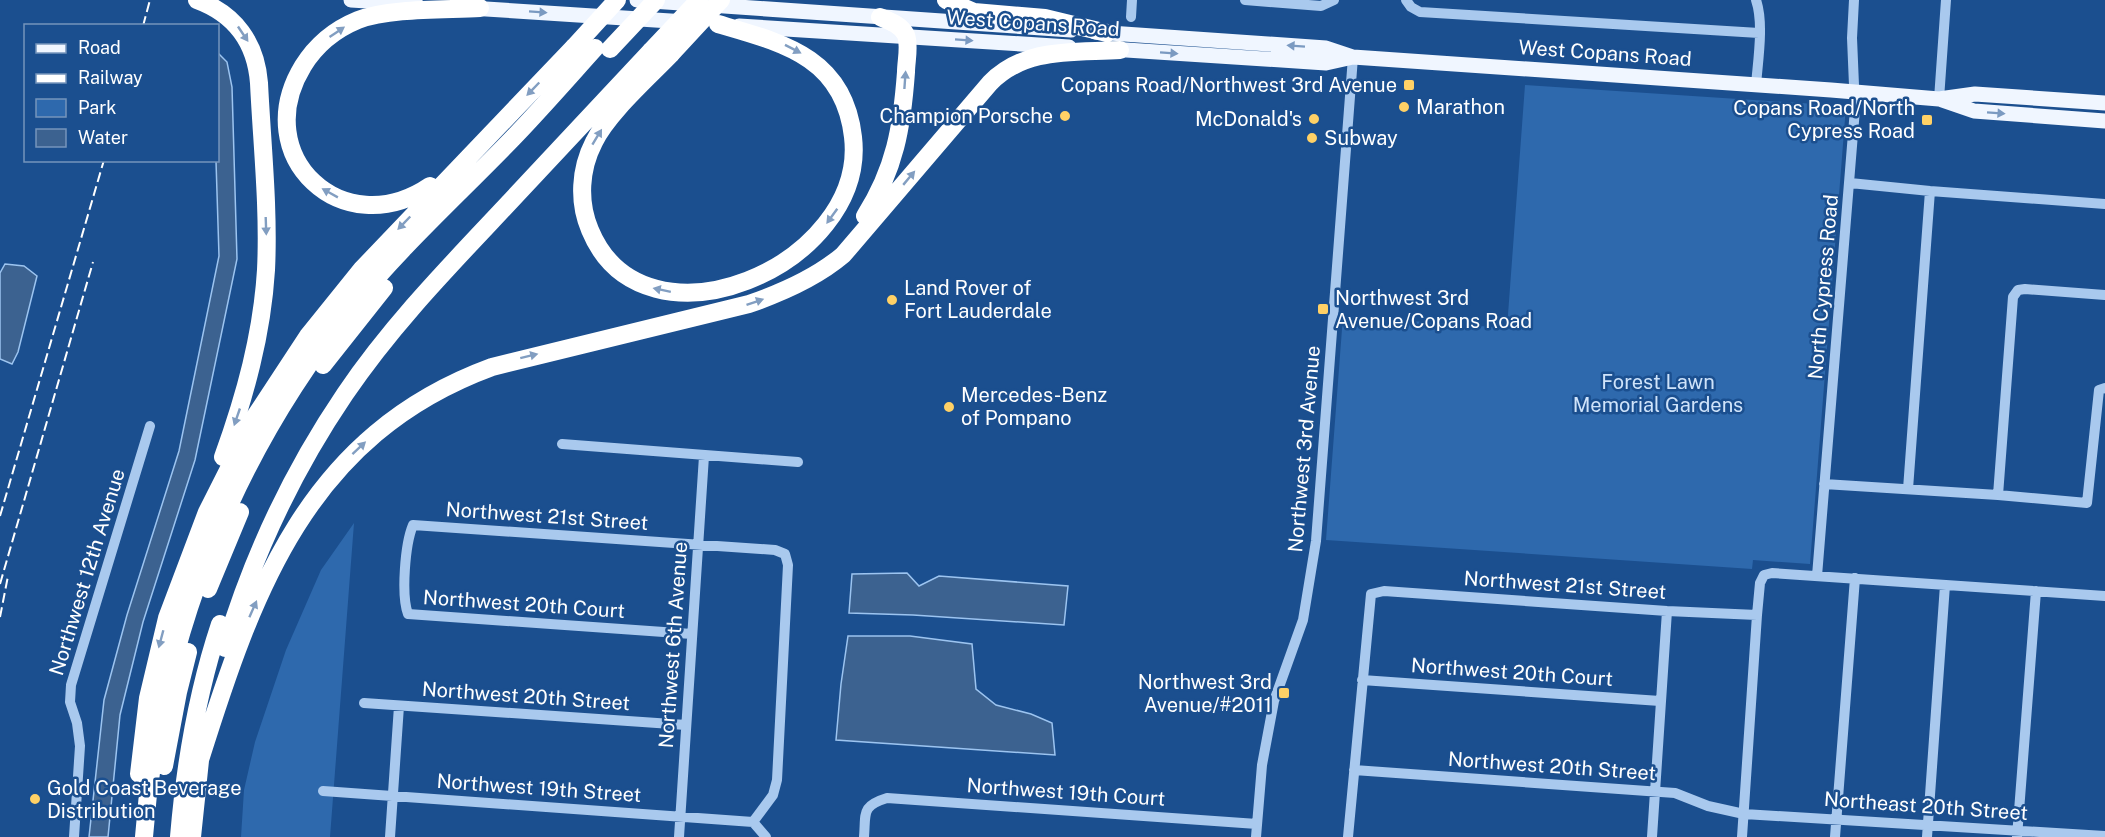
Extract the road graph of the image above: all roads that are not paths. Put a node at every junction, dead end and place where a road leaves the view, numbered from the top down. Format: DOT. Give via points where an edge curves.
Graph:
graph roads {
  1 [pos="198,0"];
  2 [pos="351,0"];
  3 [pos="617,0"];
  4 [pos="638,0"];
  5 [pos="699,0"];
  6 [pos="721,0"];
  7 [pos="946,0"];
  8 [pos="1132,0"];
  9 [pos="1245,0"];
  10 [pos="1756,0"];
  11 [pos="1854,0"];
  12 [pos="1946,0"];
  13 [pos="667,1"];
  14 [pos="1334,1"];
  15 [pos="1408,3"];
  16 [pos="480,8"];
  17 [pos="880,17"];
  18 [pos="1131,17"];
  19 [pos="718,24"];
  20 [pos="1107,33"];
  21 [pos="1759,33"];
  22 [pos="906,36"];
  23 [pos="602,48"];
  24 [pos="1120,50"];
  25 [pos="644,51"];
  26 [pos="1353,57"];
  27 [pos="1756,84"];
  28 [pos="1855,92"];
  29 [pos="1939,99"];
  30 [pos="2105,104"];
  31 [pos="2105,122"];
  32 [pos="459,166"];
  33 [pos="1850,183"];
  34 [pos="1930,191"];
  35 [pos="2105,204"];
  36 [pos="790,287"];
  37 [pos="2105,295"];
  38 [pos="2102,389"];
  39 [pos="150,426"];
  40 [pos="562,444"];
  41 [pos="704,456"];
  42 [pos="798,462"];
  43 [pos="1824,484"];
  44 [pos="1908,489"];
  45 [pos="1998,495"];
  46 [pos="413,525"];
  47 [pos="698,544"];
  48 [pos="184,569"];
  49 [pos="1817,576"];
  50 [pos="1855,579"];
  51 [pos="1945,585"];
  52 [pos="2036,591"];
  53 [pos="2105,596"];
  54 [pos="1667,611"];
  55 [pos="1757,615"];
  56 [pos="692,634"];
  57 [pos="1362,680"];
  58 [pos="1660,700"];
  59 [pos="364,703"];
  60 [pos="399,706"];
  61 [pos="686,725"];
  62 [pos="200,763"];
  63 [pos="1354,770"];
  64 [pos="323,791"];
  65 [pos="1655,792"];
  66 [pos="392,796"];
  67 [pos="1744,814"];
  68 [pos="680,816"];
  69 [pos="1837,818"];
  70 [pos="753,822"];
  71 [pos="1257,824"];
  72 [pos="1928,824"];
  73 [pos="2017,833"];
  74 [pos="2104,835"];
  75 [pos="74,837"];
  76 [pos="135,837"];
  77 [pos="144,837"];
  78 [pos="157,837"];
  79 [pos="178,837"];
  80 [pos="192,837"];
  81 [pos="390,837"];
  82 [pos="679,837"];
  83 [pos="766,837"];
  84 [pos="864,837"];
  85 [pos="1256,837"];
  86 [pos="1348,837"];
  87 [pos="1652,837"];
  88 [pos="1742,837"];
  89 [pos="1835,837"];
  90 [pos="1927,837"];
  1 -- 48 [label="highway, one-way" via="218,9 238,26 256,59 266,253 261,319 247,386"];
  2 -- 16 [label="main road, West Copans Road"];
  3 -- 32 [label="highway, one-way, bridge"];
  4 -- 13 [label="main road, West Copans Road"];
  4 -- 23 [label="highway"];
  5 -- 25 [label="highway, bridge"];
  19 -- 6 [label="highway, one-way, bridge" via="784,44 817,65 835,87 848,112 853,140 848,186 822,230 776,266 723,288 693,293 657,290 618,269 595,242 585,217 584,168 609,120"];
  7 -- 20 [label="highway" via="974,12 1045,18"];
  8 -- 18 [label="street"];
  9 -- 14 [label="street" via="1321,6"];
  10 -- 21 [label="street"];
  11 -- 28 [label="street, North Cypress Road"];
  12 -- 29 [label="street"];
  13 -- 17 [label="main road, West Copans Road"];
  13 -- 23 [label="highway, bridge"];
  13 -- 25 [label="highway"];
  15 -- 21 [label="street" via="1420,12"];
  16 -- 19 [label="main road, West Copans Road, one-way"];
  32 -- 16 [label="highway, one-way" via="429,188 402,201 374,206 349,202 320,187 301,167 290,144 286,114 295,82 307,60 345,26 385,13"];
  17 -- 20 [label="main road, West Copans Road"];
  17 -- 22 [label="highway" via="898,25"];
  19 -- 22 [label="main road, West Copans Road"];
  26 -- 20 [label="main road, West Copans Road, one-way" via="1326,48"];
  21 -- 27 [label="street"];
  22 -- 24 [label="main road, West Copans Road, one-way"];
  36 -- 22 [label="highway, one-way" via="847,241 883,184 900,134"];
  23 -- 77 [label="highway" via="371,284 316,355 268,429 215,536 185,619 156,734"];
  23 -- 78 [label="highway" via="374,299 320,369 273,445 230,534 193,635 166,751"];
  24 -- 26 [label="main road, West Copans Road, one-way" via="1326,63"];
  36 -- 24 [label="highway, one-way" via="843,255 1002,72 1037,56"];
  25 -- 62 [label="highway" via="417,302 330,416 288,490 242,596 216,679"];
  25 -- 79 [label="highway" via="387,318 340,379 295,453 249,545 216,635 191,738"];
  26 -- 27 [label="main road, West Copans Road"];
  26 -- 71 [label="street, Northwest 3rd Avenue" via="1316,541 1302,620 1274,701 1262,765"];
  27 -- 28 [label="main road, West Copans Road"];
  28 -- 29 [label="main road, West Copans Road"];
  28 -- 33 [label="street, North Cypress Road"];
  29 -- 30 [label="main road" via="1975,94"];
  29 -- 31 [label="main road, one-way" via="1974,111"];
  32 -- 48 [label="highway, one-way" via="362,269 295,354 234,456"];
  33 -- 34 [label="street"];
  33 -- 43 [label="street, North Cypress Road"];
  34 -- 35 [label="street"];
  34 -- 44 [label="street"];
  62 -- 36 [label="highway, one-way" via="240,639 272,567 316,496 377,432 437,391 492,367 735,308"];
  37 -- 45 [label="street" via="2025,289 2018,290 2013,297"];
  38 -- 45 [label="street" via="2087,503"];
  39 -- 75 [label="street, Northwest 12th Avenue" via="71,685 70,702 80,746"];
  40 -- 41 [label="street"];
  41 -- 42 [label="street"];
  41 -- 47 [label="street, Northwest 6th Avenue"];
  43 -- 44 [label="street"];
  43 -- 49 [label="street, North Cypress Road"];
  44 -- 45 [label="street"];
  46 -- 47 [label="street, Northwest 21st Street"];
  46 -- 56 [label="street, Northwest 20th Court" via="408,537 404,603 408,614"];
  47 -- 56 [label="street, Northwest 6th Avenue"];
  47 -- 70 [label="street, Northwest 21st Street" via="775,550 785,554 788,565 777,780 773,795"];
  48 -- 76 [label="highway, one-way" via="162,635 148,698"];
  49 -- 50 [label="street"];
  49 -- 55 [label="street" via="1764,575"];
  50 -- 51 [label="street"];
  50 -- 69 [label="street"];
  51 -- 52 [label="street"];
  51 -- 72 [label="street"];
  52 -- 53 [label="street"];
  52 -- 73 [label="street"];
  54 -- 55 [label="street, Northwest 21st Street"];
  54 -- 57 [label="street, Northwest 21st Street" via="1384,591 1371,594"];
  54 -- 58 [label="street"];
  55 -- 67 [label="street"];
  56 -- 61 [label="street, Northwest 6th Avenue"];
  57 -- 58 [label="street, Northwest 20th Court"];
  57 -- 63 [label="street"];
  58 -- 65 [label="street"];
  59 -- 60 [label="street, Northwest 20th Street"];
  60 -- 61 [label="street, Northwest 20th Street"];
  60 -- 66 [label="street"];
  61 -- 68 [label="street, Northwest 6th Avenue"];
  62 -- 80 [label="highway"];
  63 -- 65 [label="street, Northwest 20th Street"];
  63 -- 86 [label="street"];
  64 -- 66 [label="street, Northwest 19th Street"];
  65 -- 67 [label="street, Northwest 20th Street" via="1676,793"];
  65 -- 87 [label="street"];
  66 -- 68 [label="street, Northwest 19th Street"];
  66 -- 81 [label="street"];
  67 -- 69 [label="street, Northeast 20th Street"];
  67 -- 88 [label="street"];
  68 -- 70 [label="street, Northwest 19th Street"];
  68 -- 82 [label="street, Northwest 6th Avenue"];
  69 -- 72 [label="street, Northeast 20th Street"];
  69 -- 89 [label="street"];
  70 -- 83 [label="street"];
  71 -- 84 [label="street, Northwest 19th Court" via="887,798 873,802 866,810"];
  71 -- 85 [label="street, Northwest 3rd Avenue"];
  72 -- 73 [label="street, Northeast 20th Street"];
  72 -- 90 [label="street"];
  73 -- 74 [label="street, Northeast 20th Street"];
}
